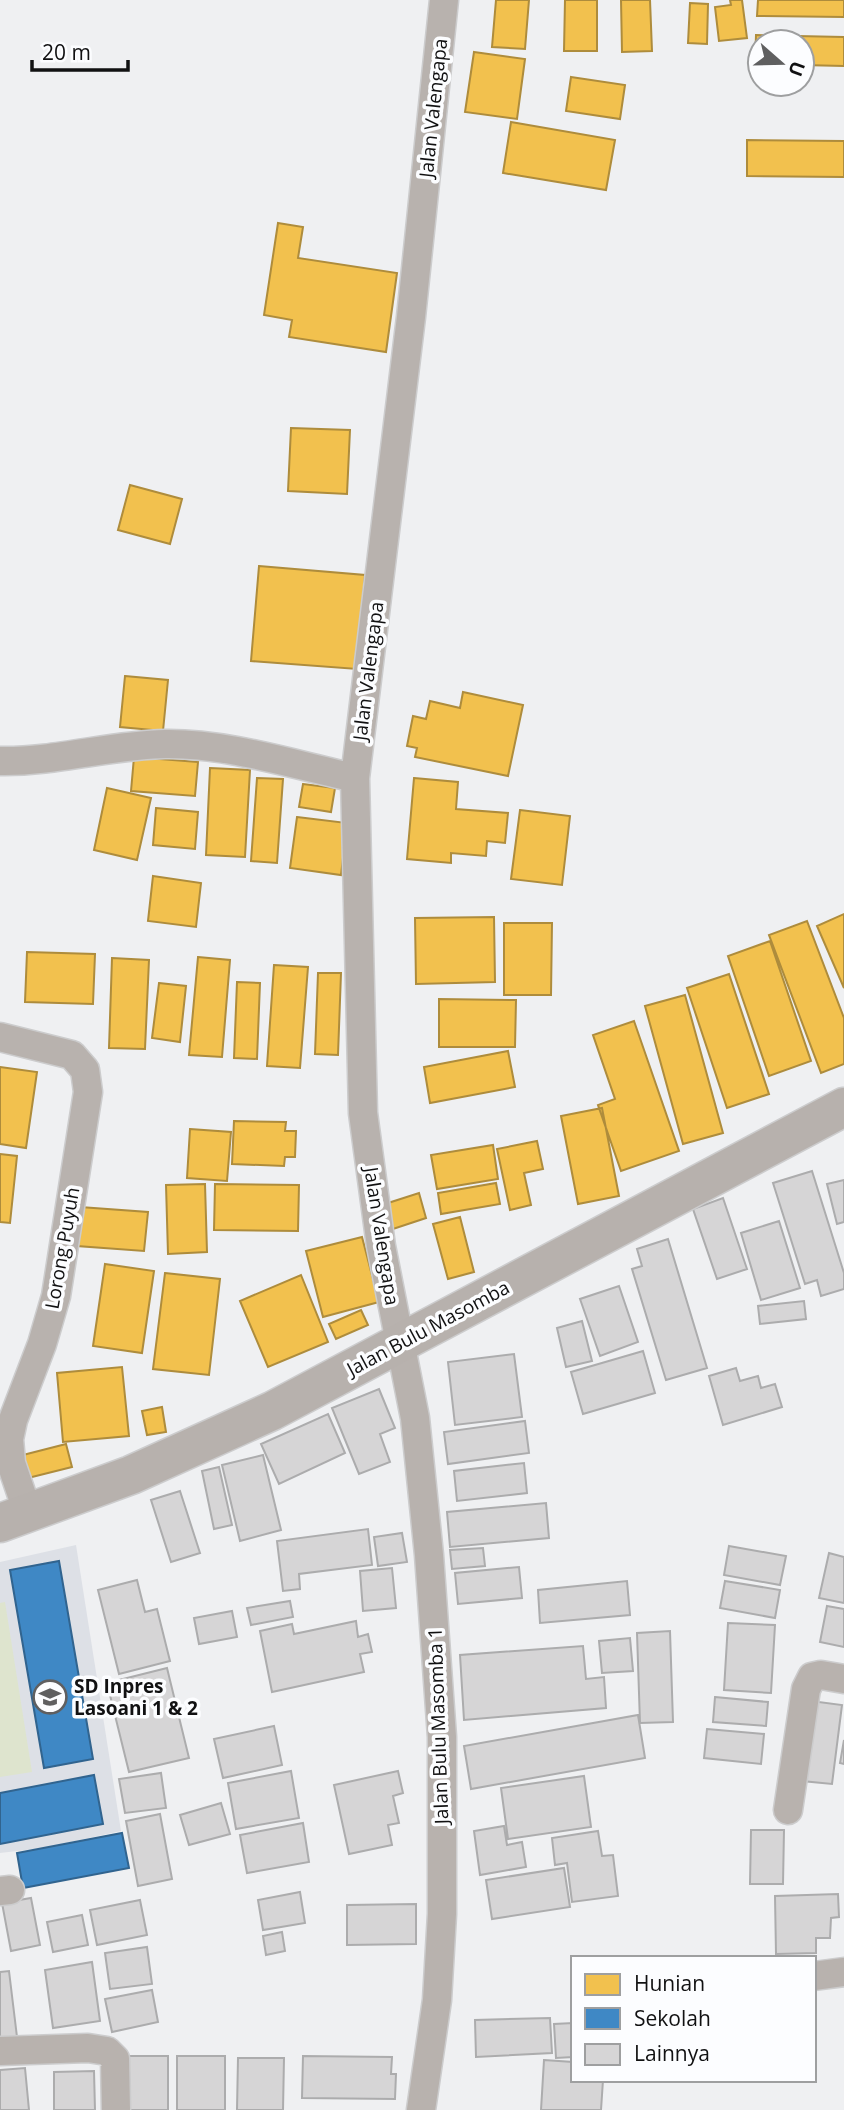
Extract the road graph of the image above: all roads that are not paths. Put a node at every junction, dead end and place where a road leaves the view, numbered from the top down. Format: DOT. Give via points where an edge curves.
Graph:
graph roads {
  1 [pos="444,0"];
  2 [pos="0,761"];
  3 [pos="355,778"];
  4 [pos="0,1037"];
  5 [pos="844,1107"];
  6 [pos="400,1343"];
  7 [pos="14,1518"];
  8 [pos="844,1679"];
  9 [pos="788,1810"];
  10 [pos="844,1972"];
  11 [pos="816,1976"];
  12 [pos="0,2051"];
  13 [pos="116,2110"];
  14 [pos="421,2110"];
  1 -- 3 [label="street, Jalan Valengapa"];
  2 -- 3 [label="street" via="167,744 226,750"];
  3 -- 6 [label="street, Jalan Valengapa" via="363,1113"];
  4 -- 7 [label="street, Lorong Puyuh" via="72,1055 85,1070 88,1092 56,1296 9,1439"];
  5 -- 6 [label="street, Jalan Bulu Masomba"];
  6 -- 7 [label="street, Jalan Bulu Masomba" via="272,1411 143,1469"];
  6 -- 14 [label="street, Jalan Bulu Masomba 1" via="415,1418 442,1737 442,1914 437,2000"];
  8 -- 9 [label="street" via="812,1677 806,1689"];
  10 -- 11 [label="street"];
  12 -- 13 [label="street" via="107,2051 115,2059"];
}
